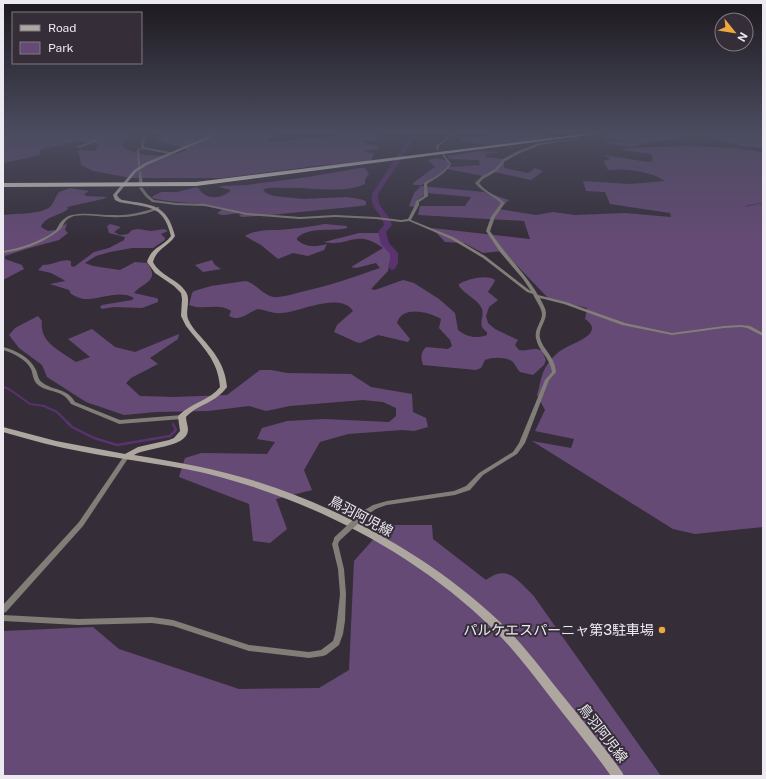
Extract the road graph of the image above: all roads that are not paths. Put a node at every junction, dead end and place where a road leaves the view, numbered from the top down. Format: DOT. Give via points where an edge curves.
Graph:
graph roads {
  1 [pos="140,168"];
  2 [pos="326,168"];
  3 [pos="447,168"];
  4 [pos="497,168"];
  5 [pos="140,172"];
  6 [pos="141,184"];
  7 [pos="3,185"];
  8 [pos="123,185"];
  9 [pos="141,188"];
  10 [pos="153,201"];
  11 [pos="146,204"];
  12 [pos="158,208"];
  13 [pos="409,220"];
  14 [pos="3,252"];
  15 [pos="536,295"];
  16 [pos="763,335"];
  17 [pos="3,348"];
  18 [pos="182,417"];
  19 [pos="3,429"];
  20 [pos="126,457"];
  21 [pos="3,610"];
  22 [pos="3,618"];
  23 [pos="618,776"];
  1 -- 8 [label="street"];
  2 -- 8 [label="highway" via="210,183"];
  3 -- 13 [label="street" via="425,184 426,196 417,202"];
  4 -- 15 [label="street" via="477,183 484,192 502,202 488,231 498,248"];
  5 -- 6 [label="street"];
  7 -- 8 [label="highway"];
  8 -- 11 [label="street" via="115,195 117,199"];
  9 -- 10 [label="street"];
  10 -- 11 [label="street"];
  10 -- 13 [label="street" via="205,206 262,216"];
  11 -- 12 [label="street"];
  12 -- 14 [label="street" via="130,216 76,214 63,220 58,230 50,235 23,247"];
  12 -- 18 [label="street" via="169,222 173,236 151,255 150,262 158,273 183,292 184,315 188,325 214,355 223,376 224,387 221,392 189,410"];
  13 -- 15 [label="street" via="452,238 484,257"];
  15 -- 16 [label="street" via="624,324 672,334 741,326"];
  15 -- 22 [label="street, bridge" via="544,311 538,334 539,340 554,365 554,372 547,380 522,443 515,453 481,474 468,488 376,507 365,513 337,539 335,544 343,594 339,634 336,642 323,653 309,655 249,648 173,623 152,620 78,622"];
  17 -- 18 [label="street" via="16,353 26,361 32,367 40,384 65,394 73,403 119,422"];
  18 -- 20 [label="street" via="184,432 179,438 142,448"];
  19 -- 20 [label="street, 鳥羽阿児線" via="54,444"];
  20 -- 21 [label="street" via="81,524"];
  20 -- 23 [label="street, 鳥羽阿児線" via="188,466 270,489 357,528 413,560 496,625 524,655"];
}
